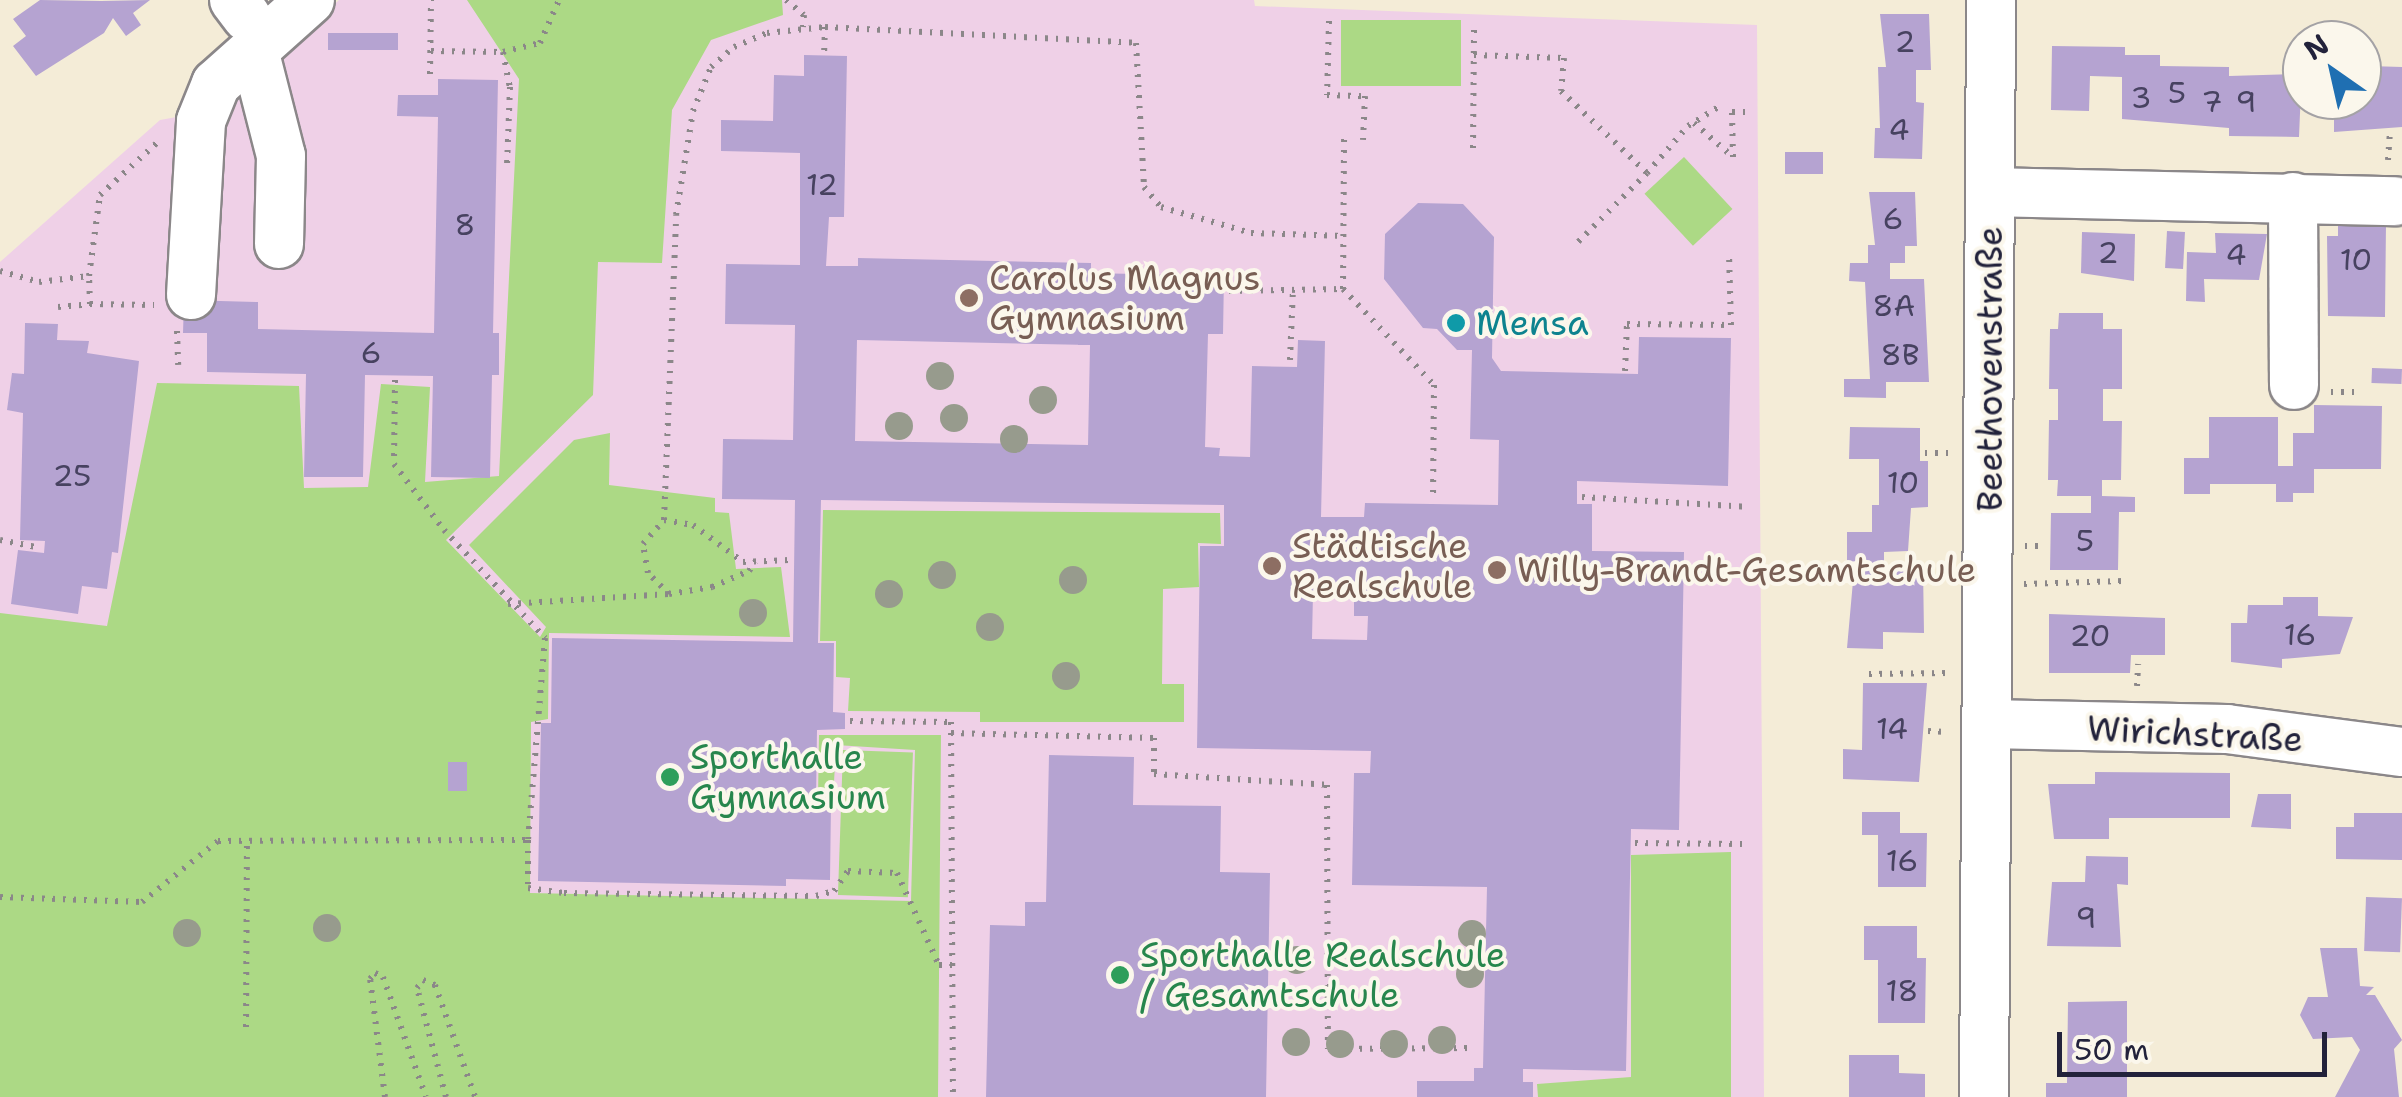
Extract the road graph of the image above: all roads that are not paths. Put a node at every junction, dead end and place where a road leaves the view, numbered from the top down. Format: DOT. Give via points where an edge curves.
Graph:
graph roads {
  1 [pos="310,0"];
  2 [pos="1991,0"];
  3 [pos="245,22"];
  4 [pos="1990,192"];
  5 [pos="2293,197"];
  6 [pos="2399,201"];
  7 [pos="280,244"];
  8 [pos="176,309"];
  9 [pos="2294,385"];
  10 [pos="1987,724"];
  11 [pos="2402,752"];
  12 [pos="1984,1097"];
  1 -- 3 [label="street"];
  2 -- 4 [label="street, Beethovenstraße"];
  3 -- 7 [label="street" via="281,156"];
  3 -- 8 [label="street" via="200,122"];
  4 -- 5 [label="street"];
  4 -- 10 [label="street, Beethovenstraße"];
  5 -- 6 [label="street"];
  5 -- 9 [label="street"];
  10 -- 11 [label="street, Wirichstraße" via="2227,729"];
  10 -- 12 [label="street, Beethovenstraße"];
}
